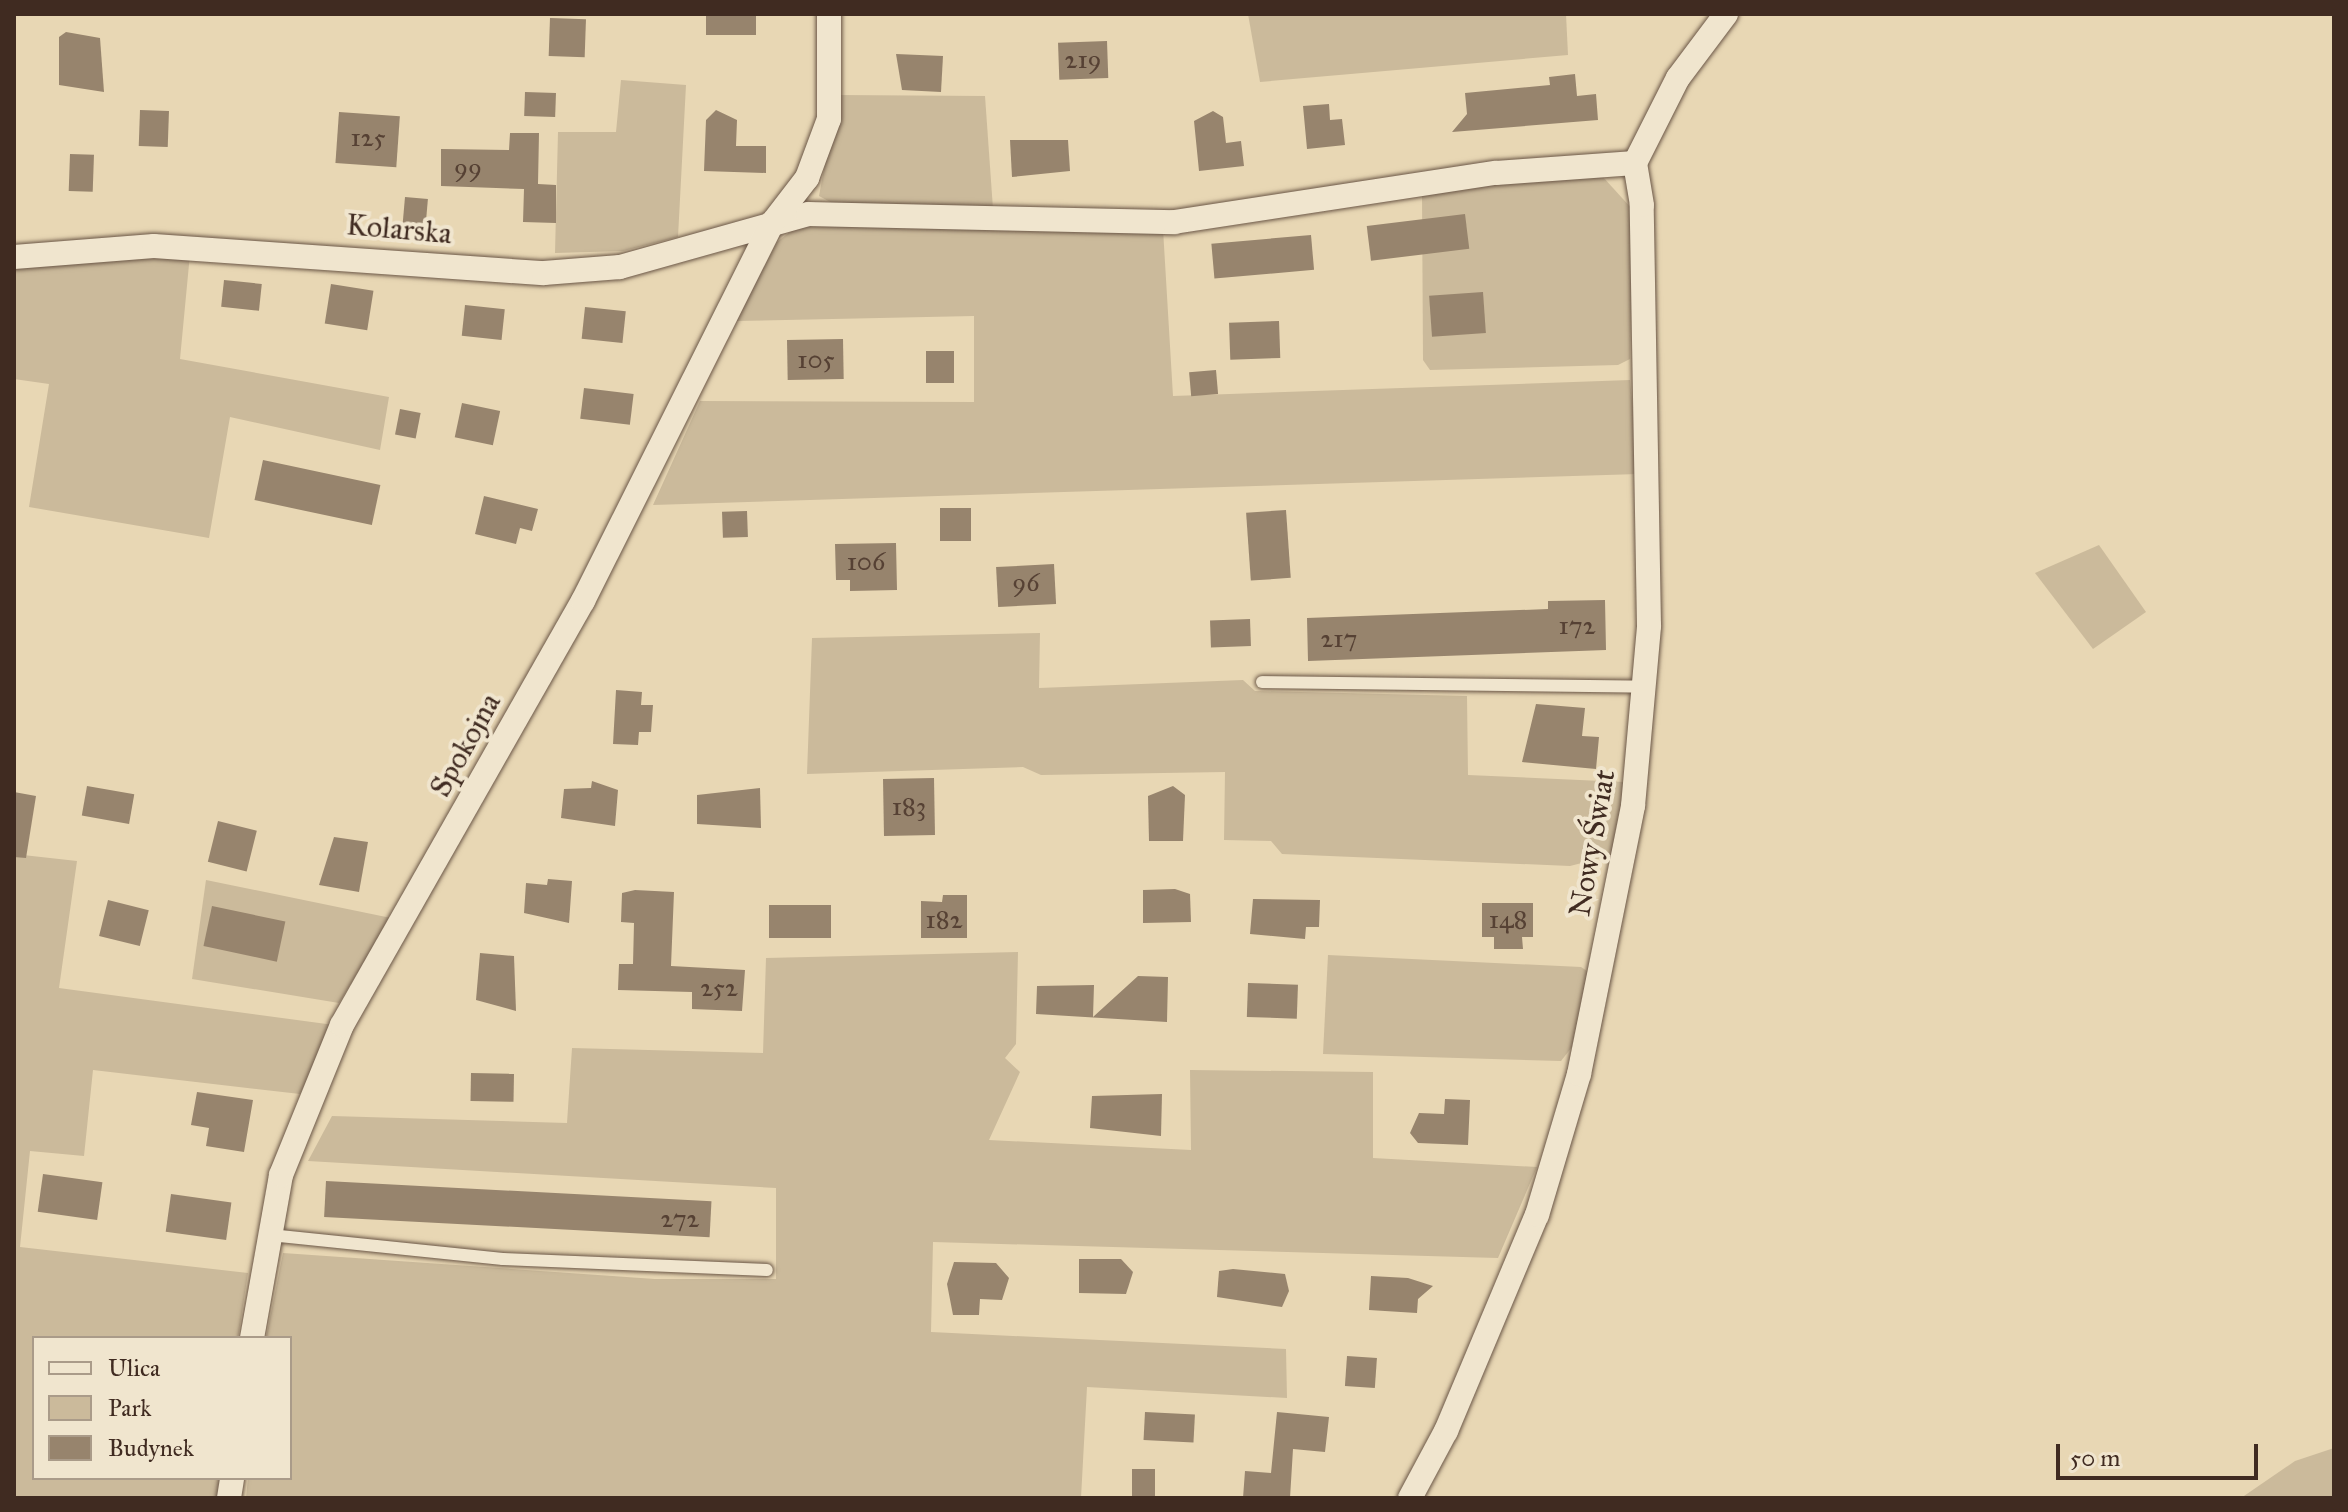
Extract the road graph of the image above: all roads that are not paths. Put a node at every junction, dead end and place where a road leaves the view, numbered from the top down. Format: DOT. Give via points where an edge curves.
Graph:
graph roads {
  1 [pos="829,14"];
  2 [pos="1726,14"];
  3 [pos="1635,163"];
  4 [pos="773,222"];
  5 [pos="14,257"];
  6 [pos="1262,682"];
  7 [pos="1645,687"];
  8 [pos="270,1235"];
  9 [pos="767,1270"];
  10 [pos="252,1336"];
  11 [pos="1410,1498"];
  1 -- 4 [label="street, Spokojna" via="829,119 791,204"];
  2 -- 3 [label="street" via="1678,78"];
  3 -- 4 [label="street, Kolarska" via="1512,171 1174,222 808,214"];
  3 -- 7 [label="street, Nowy Świat" via="1642,205"];
  4 -- 5 [label="street, Kolarska" via="620,267 544,273 154,246"];
  4 -- 8 [label="street, Spokojna" via="583,601 342,1025 281,1175"];
  6 -- 7 [label="lane"];
  7 -- 11 [label="street, Nowy Świat" via="1623,862 1566,1121 1499,1309"];
  8 -- 9 [label="lane" via="503,1259"];
  8 -- 10 [label="street, Spokojna"];
}
